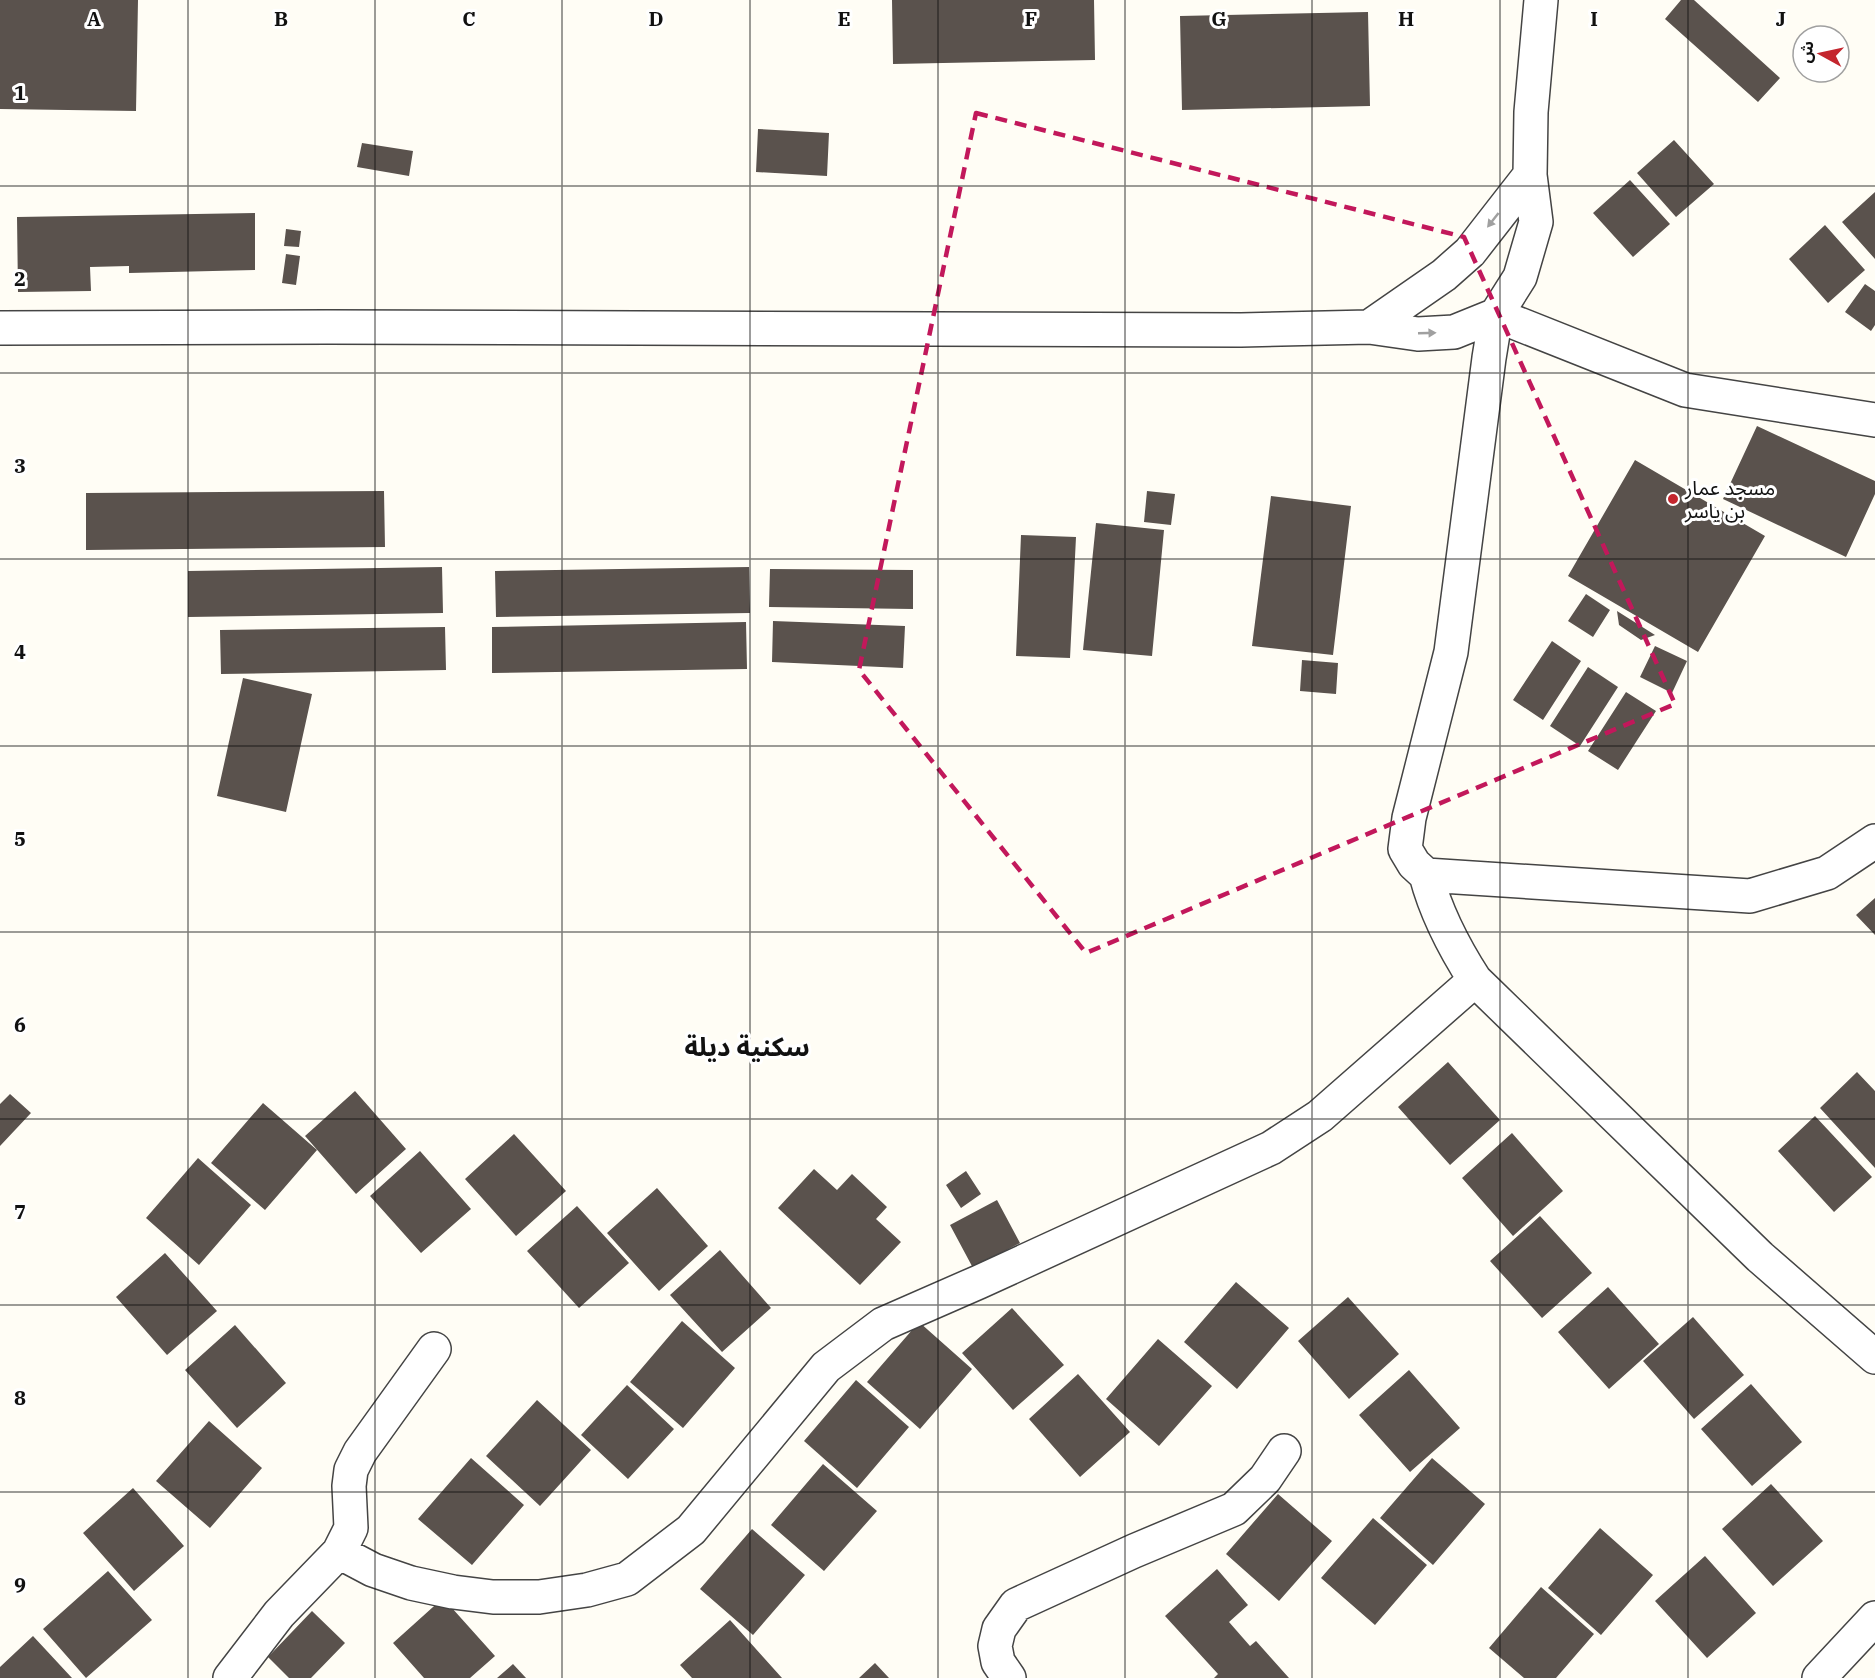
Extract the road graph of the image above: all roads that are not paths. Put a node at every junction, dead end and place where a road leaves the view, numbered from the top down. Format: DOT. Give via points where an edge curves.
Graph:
graph roads {
  1 [pos="1541,0"];
  2 [pos="1530,175"];
  3 [pos="1496,315"];
  4 [pos="1370,327"];
  5 [pos="0,328"];
  6 [pos="1875,420"];
  7 [pos="1875,841"];
  8 [pos="1426,875"];
  9 [pos="1474,980"];
  10 [pos="434,1349"];
  11 [pos="1875,1357"];
  12 [pos="1284,1451"];
  13 [pos="339,1552"];
  14 [pos="1875,1618"];
  15 [pos="230,1678"];
  16 [pos="1008,1678"];
  17 [pos="1819,1678"];
  1 -- 2 [label="street"];
  2 -- 3 [label="street" via="1536,222 1520,277"];
  2 -- 4 [label="street, one-way" via="1461,260"];
  4 -- 3 [label="street, one-way" via="1418,333 1454,332"];
  3 -- 6 [label="street" via="1685,390"];
  3 -- 8 [label="street" via="1451,652 1409,818 1405,849"];
  4 -- 5 [label="street"];
  7 -- 8 [label="street" via="1827,873 1750,896"];
  8 -- 9 [label="street" via="1453,946"];
  9 -- 11 [label="street" via="1760,1257"];
  9 -- 13 [label="street" via="1320,1116 1271,1148 883,1324 826,1366 691,1530 627,1579 539,1597 494,1597 411,1582 373,1570"];
  10 -- 13 [label="street" via="351,1470 351,1528"];
  12 -- 16 [label="street" via="1265,1479 1234,1509 1016,1605 999,1629 995,1646 998,1662"];
  13 -- 15 [label="street" via="279,1614"];
  14 -- 17 [label="street"];
}
